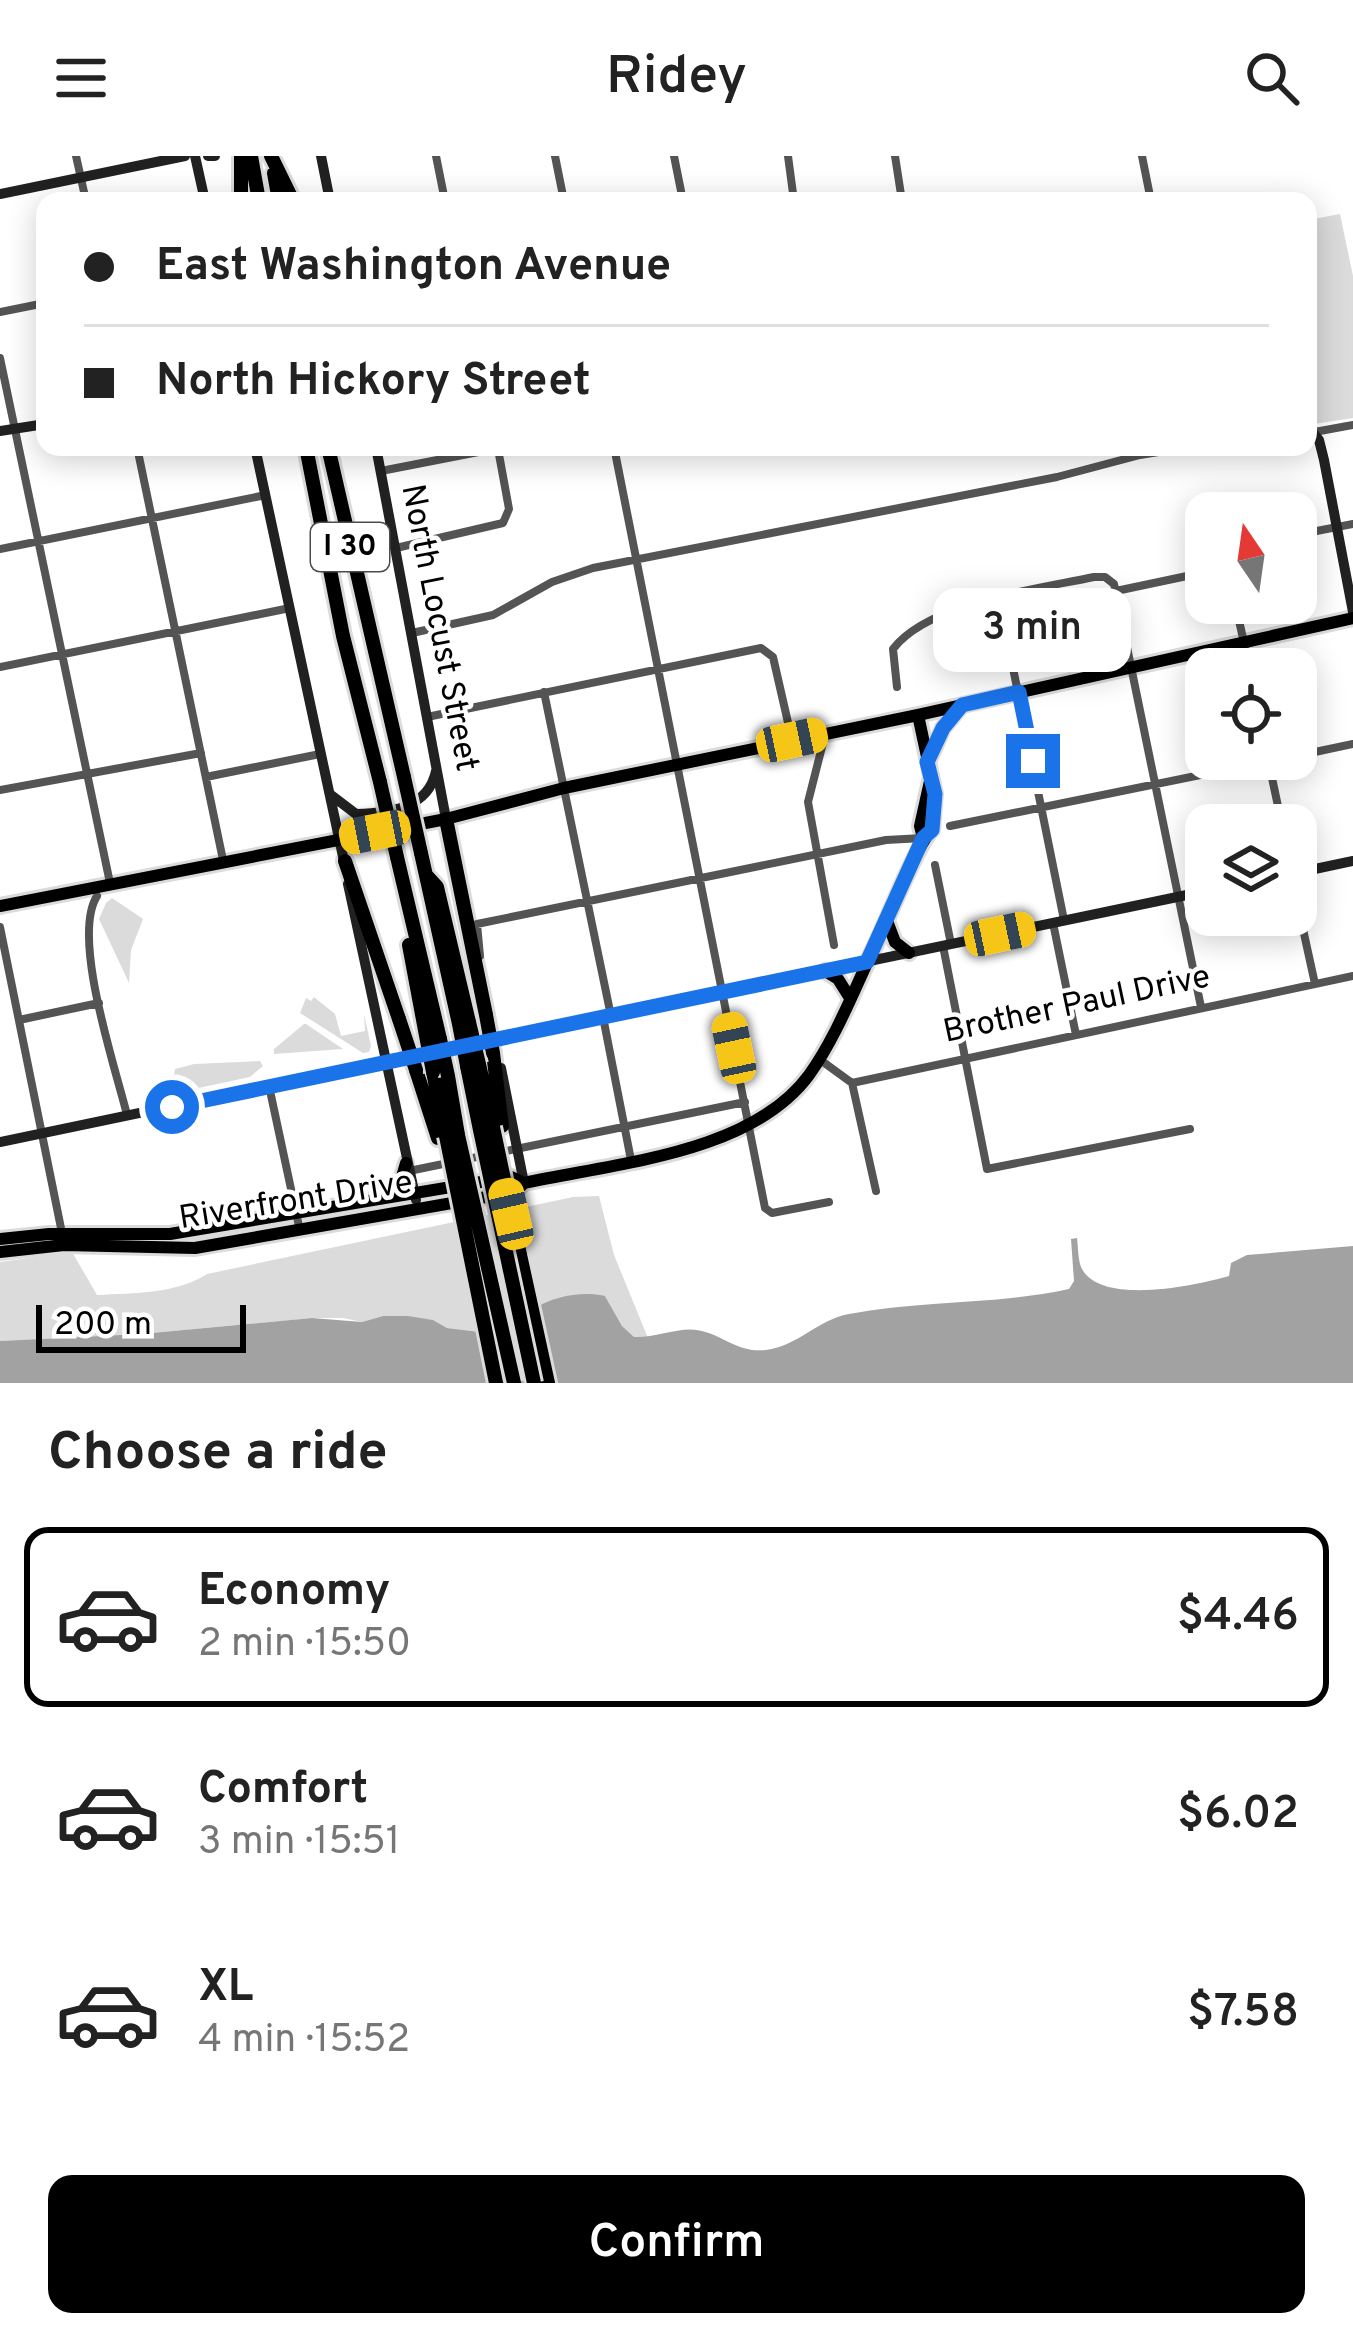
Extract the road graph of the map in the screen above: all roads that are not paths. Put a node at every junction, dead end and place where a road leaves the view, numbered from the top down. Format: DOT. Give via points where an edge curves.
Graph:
graph roads {
  1 [pos="76,156"];
  2 [pos="185,156"];
  3 [pos="195,156"];
  4 [pos="271,156"];
  5 [pos="321,156"];
  6 [pos="436,156"];
  7 [pos="555,156"];
  8 [pos="674,156"];
  9 [pos="788,156"];
  10 [pos="895,156"];
  11 [pos="1142,156"];
  12 [pos="247,160"];
  13 [pos="81,177"];
  14 [pos="84,192"];
  15 [pos="203,192"];
  16 [pos="242,192"];
  17 [pos="257,192"];
  18 [pos="277,192"];
  19 [pos="288,192"];
  20 [pos="328,192"];
  21 [pos="443,192"];
  22 [pos="562,192"];
  23 [pos="681,192"];
  24 [pos="793,192"];
  25 [pos="901,192"];
  26 [pos="1149,192"];
  27 [pos="0,194"];
  28 [pos="36,305"];
  29 [pos="0,312"];
  30 [pos="0,358"];
  31 [pos="36,423"];
  32 [pos="1353,425"];
  33 [pos="15,428"];
  34 [pos="1317,430"];
  35 [pos="0,431"];
  36 [pos="1317,446"];
  37 [pos="139,456"];
  38 [pos="257,456"];
  39 [pos="308,456"];
  40 [pos="330,456"];
  41 [pos="378,456"];
  42 [pos="459,456"];
  43 [pos="502,456"];
  44 [pos="616,456"];
  45 [pos="1136,456"];
  46 [pos="381,471"];
  47 [pos="266,495"];
  48 [pos="152,518"];
  49 [pos="1353,524"];
  50 [pos="1336,527"];
  51 [pos="1317,531"];
  52 [pos="38,541"];
  53 [pos="395,548"];
  54 [pos="0,549"];
  55 [pos="637,560"];
  56 [pos="1185,576"];
  57 [pos="1116,591"];
  58 [pos="1000,599"];
  59 [pos="290,608"];
  60 [pos="1353,615"];
  61 [pos="1240,624"];
  62 [pos="176,632"];
  63 [pos="412,633"];
  64 [pos="1244,641"];
  65 [pos="1246,648"];
  66 [pos="62,654"];
  67 [pos="1131,665"];
  68 [pos="0,667"];
  69 [pos="658,669"];
  70 [pos="897,687"];
  71 [pos="544,692"];
  72 [pos="1019,692"];
  73 [pos="962,705"];
  74 [pos="918,715"];
  75 [pos="427,717"];
  76 [pos="825,734"];
  77 [pos="792,740"];
  78 [pos="1353,744"];
  79 [pos="1317,752"];
  80 [pos="201,753"];
  81 [pos="320,754"];
  82 [pos="927,762"];
  83 [pos="677,765"];
  84 [pos="436,766"];
  85 [pos="87,774"];
  86 [pos="206,777"];
  87 [pos="1185,778"];
  88 [pos="1156,784"];
  89 [pos="564,788"];
  90 [pos="0,790"];
  91 [pos="329,793"];
  92 [pos="1042,808"];
  93 [pos="446,819"];
  94 [pos="950,826"];
  95 [pos="923,838"];
  96 [pos="340,839"];
  97 [pos="815,856"];
  98 [pos="223,860"];
  99 [pos="345,861"];
  100 [pos="1353,861"];
  101 [pos="935,865"];
  102 [pos="1317,869"];
  103 [pos="701,879"];
  104 [pos="110,883"];
  105 [pos="97,896"];
  106 [pos="1185,896"];
  107 [pos="1178,897"];
  108 [pos="588,903"];
  109 [pos="0,906"];
  110 [pos="887,921"];
  111 [pos="1059,922"];
  112 [pos="0,927"];
  113 [pos="1305,936"];
  114 [pos="834,945"];
  115 [pos="947,945"];
  116 [pos="909,953"];
  117 [pos="867,962"];
  118 [pos="825,971"];
  119 [pos="1353,976"];
  120 [pos="1315,984"];
  121 [pos="723,992"];
  122 [pos="850,998"];
  123 [pos="99,1003"];
  124 [pos="1201,1007"];
  125 [pos="607,1016"];
  126 [pos="19,1020"];
  127 [pos="1076,1035"];
  128 [pos="494,1046"];
  129 [pos="820,1059"];
  130 [pos="965,1059"];
  131 [pos="385,1062"];
  132 [pos="852,1083"];
  133 [pos="269,1086"];
  134 [pos="745,1102"];
  135 [pos="128,1116"];
  136 [pos="749,1126"];
  137 [pos="491,1128"];
  138 [pos="625,1128"];
  139 [pos="1190,1129"];
  140 [pos="42,1133"];
  141 [pos="448,1136"];
  142 [pos="0,1142"];
  143 [pos="518,1150"];
  144 [pos="632,1160"];
  145 [pos="407,1167"];
  146 [pos="524,1183"];
  147 [pos="413,1191"];
  148 [pos="876,1191"];
  149 [pos="380,1197"];
  150 [pos="829,1202"];
  151 [pos="419,1210"];
  152 [pos="296,1211"];
  153 [pos="300,1231"];
  154 [pos="0,1239"];
  155 [pos="63,1240"];
  156 [pos="0,1252"];
  157 [pos="496,1383"];
  158 [pos="514,1383"];
  159 [pos="534,1383"];
  160 [pos="548,1383"];
  1 -- 13 [label="street"];
  2 -- 13 [label="street"];
  3 -- 15 [label="street"];
  4 -- 18 [label="highway"];
  4 -- 19 [label="highway"];
  5 -- 20 [label="street"];
  6 -- 21 [label="street"];
  7 -- 22 [label="street"];
  8 -- 23 [label="street"];
  9 -- 24 [label="street"];
  10 -- 25 [label="street"];
  11 -- 26 [label="street"];
  12 -- 16 [label="highway"];
  12 -- 17 [label="highway"];
  13 -- 14 [label="street"];
  13 -- 27 [label="street"];
  28 -- 29 [label="street"];
  30 -- 33 [label="street"];
  31 -- 33 [label="street"];
  32 -- 34 [label="street"];
  33 -- 35 [label="street"];
  33 -- 52 [label="street"];
  36 -- 50 [label="street"];
  37 -- 48 [label="street"];
  38 -- 47 [label="street"];
  39 -- 141 [label="highway, I 30, bridge" via="397,857"];
  40 -- 137 [label="highway, I 30, bridge"];
  41 -- 46 [label="street, North Locust Street"];
  42 -- 46 [label="street"];
  43 -- 53 [label="street" via="509,511 496,526"];
  44 -- 55 [label="street"];
  45 -- 55 [label="street"];
  46 -- 53 [label="street, North Locust Street"];
  47 -- 48 [label="street"];
  47 -- 59 [label="street"];
  48 -- 52 [label="street"];
  48 -- 62 [label="street"];
  49 -- 50 [label="street"];
  50 -- 51 [label="street"];
  50 -- 60 [label="street"];
  52 -- 54 [label="street"];
  52 -- 66 [label="street"];
  53 -- 63 [label="street, North Locust Street"];
  55 -- 63 [label="street" via="568,575 493,615"];
  55 -- 69 [label="street"];
  56 -- 57 [label="street"];
  57 -- 58 [label="street" via="1100,577"];
  57 -- 67 [label="street"];
  58 -- 70 [label="street" via="901,640 892,650"];
  58 -- 72 [label="street"];
  59 -- 62 [label="street"];
  59 -- 81 [label="street"];
  60 -- 64 [label="main road"];
  61 -- 64 [label="street"];
  62 -- 66 [label="street"];
  62 -- 80 [label="street"];
  63 -- 75 [label="street, North Locust Street"];
  64 -- 65 [label="street"];
  64 -- 67 [label="main road"];
  66 -- 68 [label="street"];
  66 -- 85 [label="street"];
  67 -- 72 [label="main road"];
  67 -- 88 [label="street"];
  69 -- 71 [label="street"];
  69 -- 77 [label="street" via="765,648"];
  69 -- 83 [label="street"];
  71 -- 75 [label="street"];
  71 -- 89 [label="street"];
  72 -- 73 [label="main road"];
  72 -- 92 [label="street"];
  73 -- 74 [label="main road"];
  73 -- 82 [label="main road"];
  74 -- 76 [label="main road"];
  74 -- 82 [label="main road, Riverfront Drive"];
  75 -- 84 [label="street, North Locust Street"];
  76 -- 77 [label="main road"];
  76 -- 97 [label="street" via="808,797"];
  77 -- 83 [label="main road"];
  78 -- 79 [label="street"];
  80 -- 85 [label="street"];
  80 -- 86 [label="street"];
  81 -- 86 [label="street"];
  81 -- 91 [label="street"];
  82 -- 95 [label="main road, Riverfront Drive"];
  83 -- 89 [label="main road"];
  83 -- 103 [label="street"];
  84 -- 91 [label="street" via="426,794 399,808 356,814"];
  84 -- 93 [label="street, North Locust Street"];
  85 -- 90 [label="street"];
  85 -- 104 [label="street"];
  86 -- 98 [label="street"];
  87 -- 88 [label="street"];
  88 -- 92 [label="street"];
  88 -- 107 [label="street"];
  89 -- 93 [label="main road"];
  89 -- 108 [label="street"];
  91 -- 96 [label="street"];
  92 -- 94 [label="street"];
  92 -- 111 [label="street"];
  93 -- 96 [label="main road"];
  93 -- 128 [label="highway, bridge"];
  95 -- 97 [label="street"];
  95 -- 110 [label="main road, Riverfront Drive"];
  96 -- 98 [label="main road"];
  96 -- 99 [label="street"];
  97 -- 103 [label="street"];
  97 -- 114 [label="street"];
  98 -- 104 [label="main road"];
  99 -- 131 [label="street"];
  99 -- 141 [label="highway, bridge" via="416,1070"];
  100 -- 102 [label="street"];
  101 -- 115 [label="street"];
  103 -- 108 [label="street"];
  103 -- 121 [label="street"];
  104 -- 109 [label="main road"];
  105 -- 123 [label="street" via="86,930"];
  106 -- 107 [label="street"];
  107 -- 111 [label="street"];
  107 -- 124 [label="street"];
  108 -- 125 [label="street"];
  108 -- 128 [label="street" via="477,924"];
  110 -- 116 [label="main road"];
  110 -- 117 [label="main road, Riverfront Drive"];
  111 -- 115 [label="street"];
  111 -- 127 [label="street"];
  112 -- 126 [label="street"];
  113 -- 120 [label="street"];
  115 -- 116 [label="street"];
  115 -- 130 [label="street"];
  116 -- 117 [label="street"];
  117 -- 118 [label="street"];
  117 -- 122 [label="main road, Riverfront Drive"];
  118 -- 121 [label="street"];
  118 -- 122 [label="main road"];
  119 -- 120 [label="street, Brother Paul Drive"];
  120 -- 124 [label="street, Brother Paul Drive"];
  121 -- 125 [label="street"];
  121 -- 134 [label="street"];
  122 -- 129 [label="main road, Riverfront Drive"];
  123 -- 126 [label="street"];
  123 -- 135 [label="street"];
  124 -- 127 [label="street, Brother Paul Drive"];
  125 -- 128 [label="street"];
  125 -- 138 [label="street"];
  126 -- 140 [label="street"];
  127 -- 130 [label="street, Brother Paul Drive"];
  128 -- 131 [label="street"];
  128 -- 137 [label="highway"];
  128 -- 143 [label="street"];
  129 -- 132 [label="street"];
  129 -- 136 [label="main road, Riverfront Drive" via="790,1096"];
  130 -- 132 [label="street, Brother Paul Drive"];
  130 -- 139 [label="street" via="987,1169"];
  131 -- 133 [label="street"];
  131 -- 145 [label="street"];
  132 -- 148 [label="street"];
  133 -- 135 [label="street"];
  133 -- 152 [label="street"];
  134 -- 136 [label="street"];
  134 -- 138 [label="street"];
  135 -- 140 [label="street"];
  136 -- 144 [label="main road, Riverfront Drive"];
  136 -- 150 [label="street" via="768,1213"];
  137 -- 159 [label="highway, I 30, bridge"];
  137 -- 160 [label="highway, bridge"];
  138 -- 143 [label="street"];
  138 -- 144 [label="street"];
  140 -- 142 [label="street"];
  140 -- 155 [label="street"];
  141 -- 157 [label="highway, bridge" via="451,1190"];
  141 -- 158 [label="highway, I 30, bridge"];
  143 -- 145 [label="street"];
  143 -- 146 [label="street"];
  144 -- 146 [label="main road, Riverfront Drive"];
  145 -- 147 [label="street"];
  145 -- 149 [label="main road"];
  146 -- 147 [label="main road, Riverfront Drive" via="512,1177"];
  146 -- 151 [label="main road, Riverfront Drive" via="515,1192"];
  147 -- 149 [label="main road, Riverfront Drive"];
  147 -- 151 [label="street"];
  149 -- 152 [label="main road, Riverfront Drive"];
  151 -- 153 [label="main road, Riverfront Drive"];
  152 -- 153 [label="street"];
  152 -- 155 [label="main road" via="157,1235"];
  153 -- 155 [label="main road, Riverfront Drive" via="183,1250"];
  154 -- 155 [label="main road"];
  155 -- 156 [label="main road, Riverfront Drive"];
}
